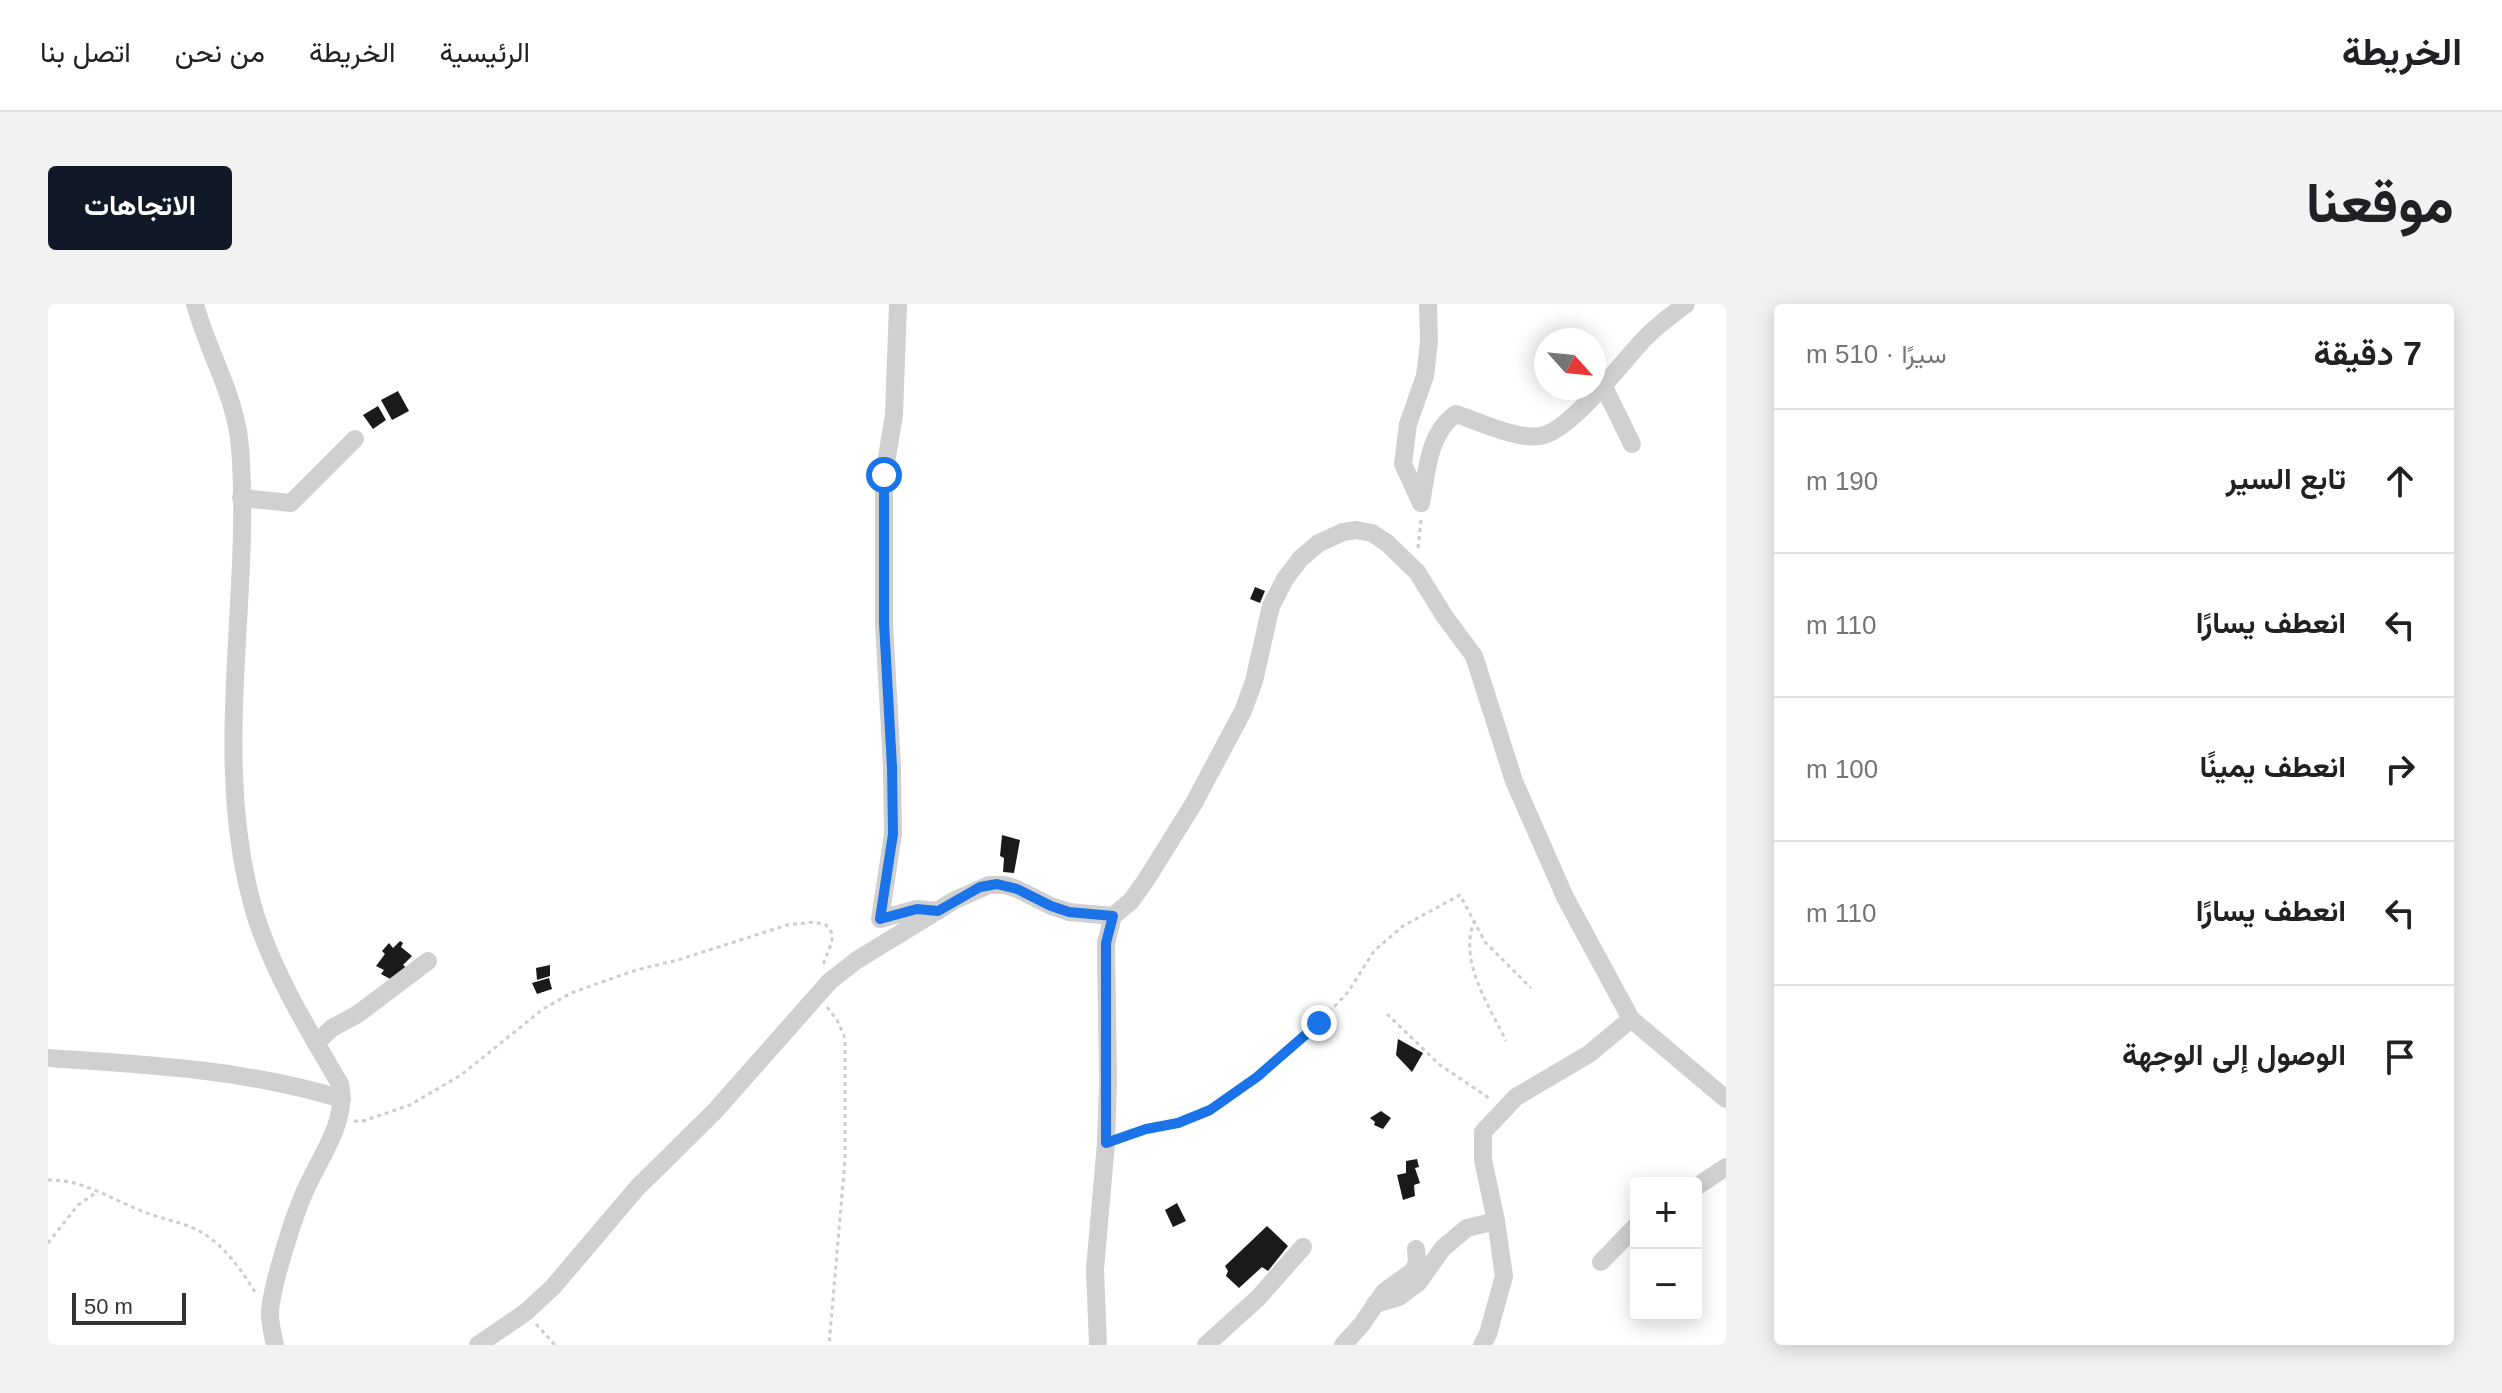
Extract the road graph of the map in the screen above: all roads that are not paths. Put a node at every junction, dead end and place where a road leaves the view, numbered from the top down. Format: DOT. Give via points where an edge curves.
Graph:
graph roads {
  1 [pos="195,304"];
  2 [pos="898,304"];
  3 [pos="1428,304"];
  4 [pos="1686,304"];
  5 [pos="1606,385"];
  6 [pos="1606,391"];
  7 [pos="1589,400"];
  8 [pos="355,439"];
  9 [pos="1632,444"];
  10 [pos="241,498"];
  11 [pos="938,911"];
  12 [pos="1113,916"];
  13 [pos="428,961"];
  14 [pos="1631,1019"];
  15 [pos="316,1043"];
  16 [pos="48,1058"];
  17 [pos="342,1099"];
  18 [pos="1726,1099"];
  19 [pos="1726,1167"];
  20 [pos="1702,1183"];
  21 [pos="1496,1221"];
  22 [pos="1630,1232"];
  23 [pos="1303,1247"];
  24 [pos="1416,1249"];
  25 [pos="1601,1262"];
  26 [pos="1375,1304"];
  27 [pos="275,1345"];
  28 [pos="478,1345"];
  29 [pos="1098,1345"];
  30 [pos="1206,1345"];
  31 [pos="1343,1345"];
  32 [pos="1482,1345"];
  1 -- 10 [label="street" via="235,413"];
  2 -- 11 [label="street" via="894,415 884,475 893,834 880,919 917,909"];
  3 -- 7 [label="street" via="1425,376 1408,424 1403,464 1421,503 1432,444 1446,420 1456,414 1541,436"];
  4 -- 5 [label="street" via="1649,334"];
  6 -- 9 [label="street"];
  8 -- 10 [label="street" via="291,503"];
  10 -- 15 [label="street" via="232,764 240,840 256,917"];
  11 -- 12 [label="street" via="980,887 997,884 1069,912"];
  11 -- 28 [label="street" via="830,981 715,1111 637,1188 553,1287"];
  12 -- 14 [label="street" via="1146,880 1243,711 1271,606 1285,579 1319,543 1343,532 1372,533 1417,572 1474,656 1514,781 1565,897"];
  12 -- 29 [label="street" via="1106,943 1106,1143 1095,1269"];
  13 -- 15 [label="street"];
  14 -- 18 [label="street"];
  14 -- 21 [label="street" via="1589,1054 1516,1097 1483,1132 1483,1160"];
  15 -- 17 [label="street" via="340,1084"];
  16 -- 17 [label="street" via="254,1079"];
  17 -- 27 [label="street" via="298,1208 270,1314"];
  19 -- 20 [label="street"];
  21 -- 26 [label="street" via="1467,1228 1443,1248 1418,1283 1399,1297"];
  21 -- 32 [label="street" via="1504,1276"];
  22 -- 25 [label="street"];
  23 -- 30 [label="street"];
  24 -- 26 [label="street" via="1413,1271"];
  26 -- 31 [label="street"];
}
